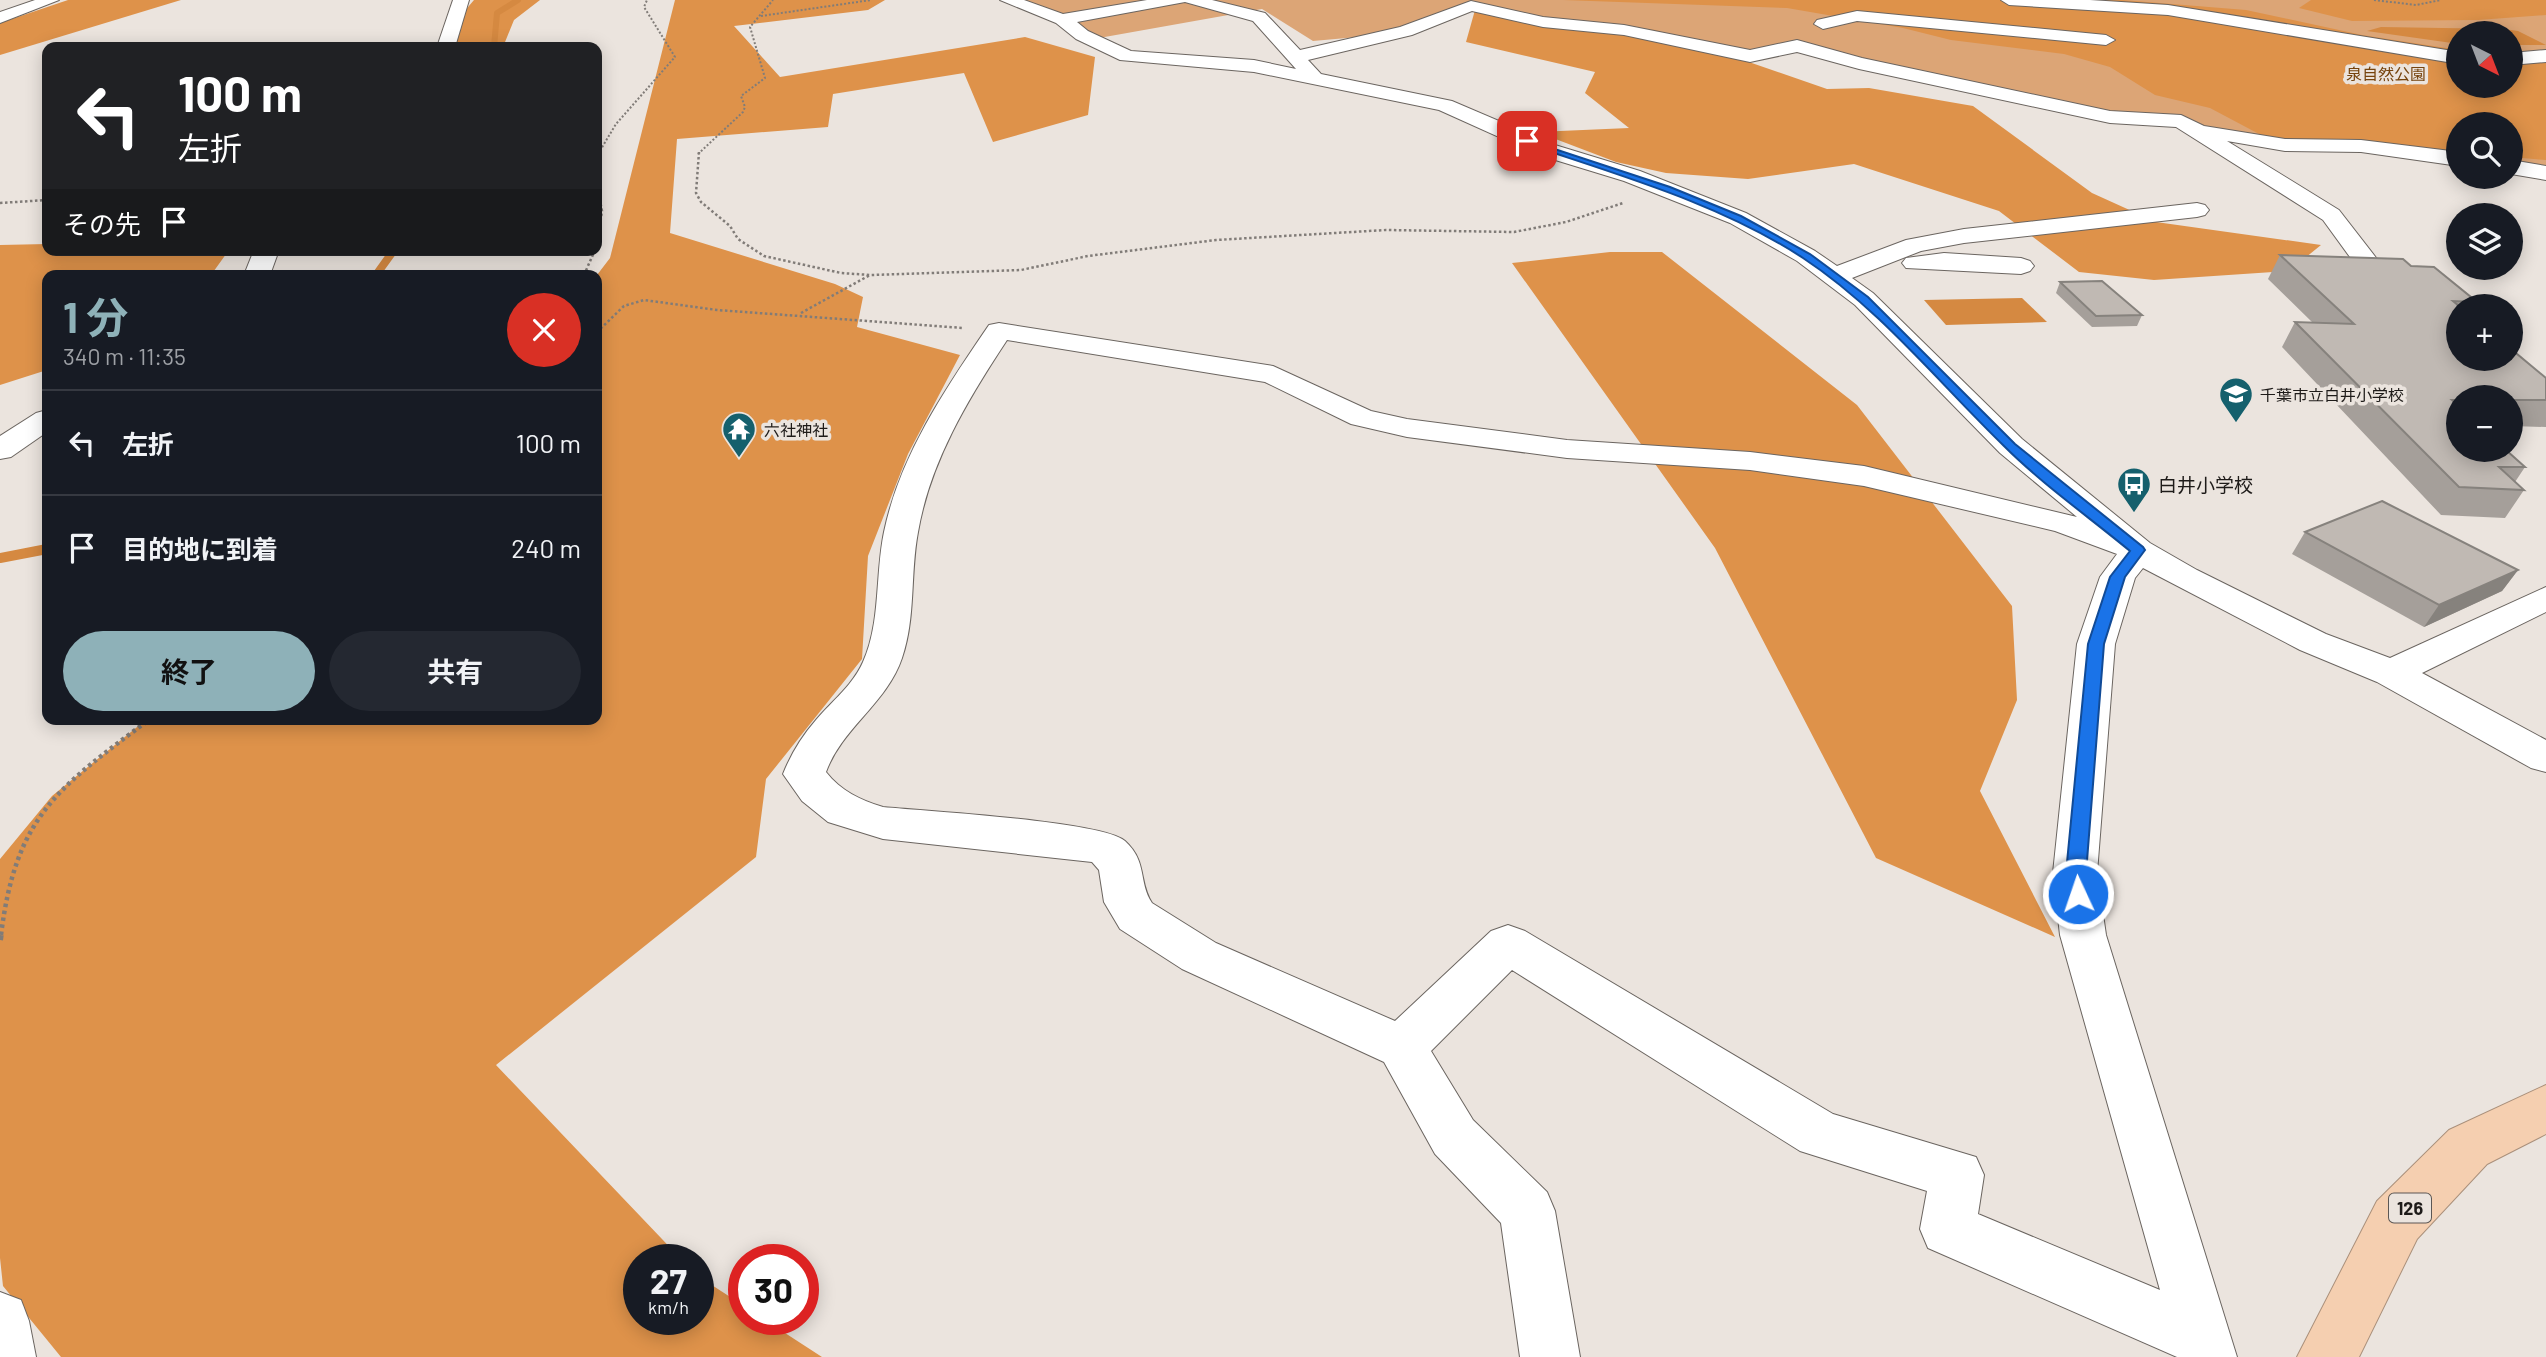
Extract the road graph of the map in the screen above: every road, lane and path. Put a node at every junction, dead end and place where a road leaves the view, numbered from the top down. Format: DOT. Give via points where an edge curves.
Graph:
graph roads {
  1 [pos="51,0"];
  2 [pos="461,0"];
  3 [pos="647,0"];
  4 [pos="773,0"];
  5 [pos="871,0"];
  6 [pos="1008,0"];
  7 [pos="1178,0"];
  8 [pos="1192,0"];
  9 [pos="2009,0"];
  10 [pos="2374,0"];
  11 [pos="2441,0"];
  12 [pos="760,16"];
  13 [pos="0,18"];
  14 [pos="1062,19"];
  15 [pos="1823,24"];
  16 [pos="2173,29"];
  17 [pos="2127,34"];
  18 [pos="2291,34"];
  19 [pos="2106,40"];
  20 [pos="448,42"];
  21 [pos="2087,49"];
  22 [pos="2446,56"];
  23 [pos="1296,57"];
  24 [pos="2546,57"];
  25 [pos="2524,58"];
  26 [pos="1315,78"];
  27 [pos="2194,126"];
  28 [pos="602,148"];
  29 [pos="2446,157"];
  30 [pos="2523,169"];
  31 [pos="2546,173"];
  32 [pos="1667,189"];
  33 [pos="42,200"];
  34 [pos="0,203"];
  35 [pos="2197,210"];
  36 [pos="2364,259"];
  37 [pos="2021,266"];
  38 [pos="1846,272"];
  39 [pos="871,275"];
  40 [pos="800,314"];
  41 [pos="602,327"];
  42 [pos="999,331"];
  43 [pos="42,422"];
  44 [pos="0,450"];
  45 [pos="2138,550"];
  46 [pos="2546,598"];
  47 [pos="2390,673"];
  48 [pos="142,725"];
  49 [pos="2546,758"];
  50 [pos="0,940"];
  51 [pos="1402,1047"];
  52 [pos="2546,1108"];
  53 [pos="0,1321"];
  54 [pos="2204,1347"];
  55 [pos="6,1357"];
  56 [pos="1550,1357"];
  57 [pos="2327,1357"];
  1 -- 13 [label="street"];
  2 -- 20 [label="street"];
  3 -- 28 [label="path" via="643,7 675,57 616,124"];
  4 -- 12 [label="path"];
  5 -- 12 [label="path"];
  6 -- 14 [label="street"];
  7 -- 14 [label="street"];
  8 -- 23 [label="street" via="1259,17"];
  9 -- 22 [label="street" via="2168,10"];
  10 -- 11 [label="path" via="2416,5"];
  12 -- 39 [label="path" via="750,27 751,44 765,78 741,96 743,112 698,153 696,193 738,239 764,256"];
  14 -- 26 [label="street" via="1082,35 1128,56 1254,66"];
  15 -- 19 [label="street" via="1857,16"];
  16 -- 18 [label="street" via="2278,40"];
  17 -- 19 [label="street"];
  19 -- 21 [label="street"];
  23 -- 26 [label="street"];
  23 -- 27 [label="street" via="1377,39 1478,6 1543,22 1624,30 1749,56 1797,46 2110,117 2171,119"];
  24 -- 25 [label="street"];
  26 -- 32 [label="street" via="1445,105 1547,150"];
  27 -- 29 [label="street" via="2285,145 2361,146"];
  27 -- 36 [label="street" via="2332,215"];
  30 -- 31 [label="street"];
  32 -- 38 [label="street"];
  32 -- 39 [label="path" via="1566,222 1514,232 1387,230 1216,240 1088,256 1021,270"];
  33 -- 34 [label="path"];
  35 -- 38 [label="street" via="1964,236 1915,245"];
  37 -- 38 [label="street" via="1944,261"];
  38 -- 45 [label="street" via="1864,299 2011,446"];
  39 -- 40 [label="path"];
  40 -- 41 [label="path" via="644,300 624,306"];
  40 -- 42 [label="path"];
  42 -- 45 [label="street" via="1273,375 1362,418 1407,428 1567,449 1751,461 1864,475 2066,524"];
  42 -- 51 [label="street" via="960,387 925,458 901,530 883,660 870,688 810,755 804,774 843,811 883,823 1078,842 1107,850 1120,864 1127,902 1136,916 1199,956"];
  43 -- 44 [label="street"];
  45 -- 47 [label="street" via="2313,642"];
  45 -- 54 [label="street" via="2118,577 2096,644 2075,873 2083,935"];
  46 -- 47 [label="street"];
  47 -- 49 [label="street"];
  48 -- 50 [label="path" via="51,797 25,835 10,877"];
  51 -- 54 [label="street" via="1508,944 1819,1135 1957,1175 1948,1229"];
  51 -- 56 [label="street" via="1454,1137 1527,1211"];
  52 -- 57 [label="highway, 126" via="2469,1147 2397,1220"];
  53 -- 55 [label="street"];
}
